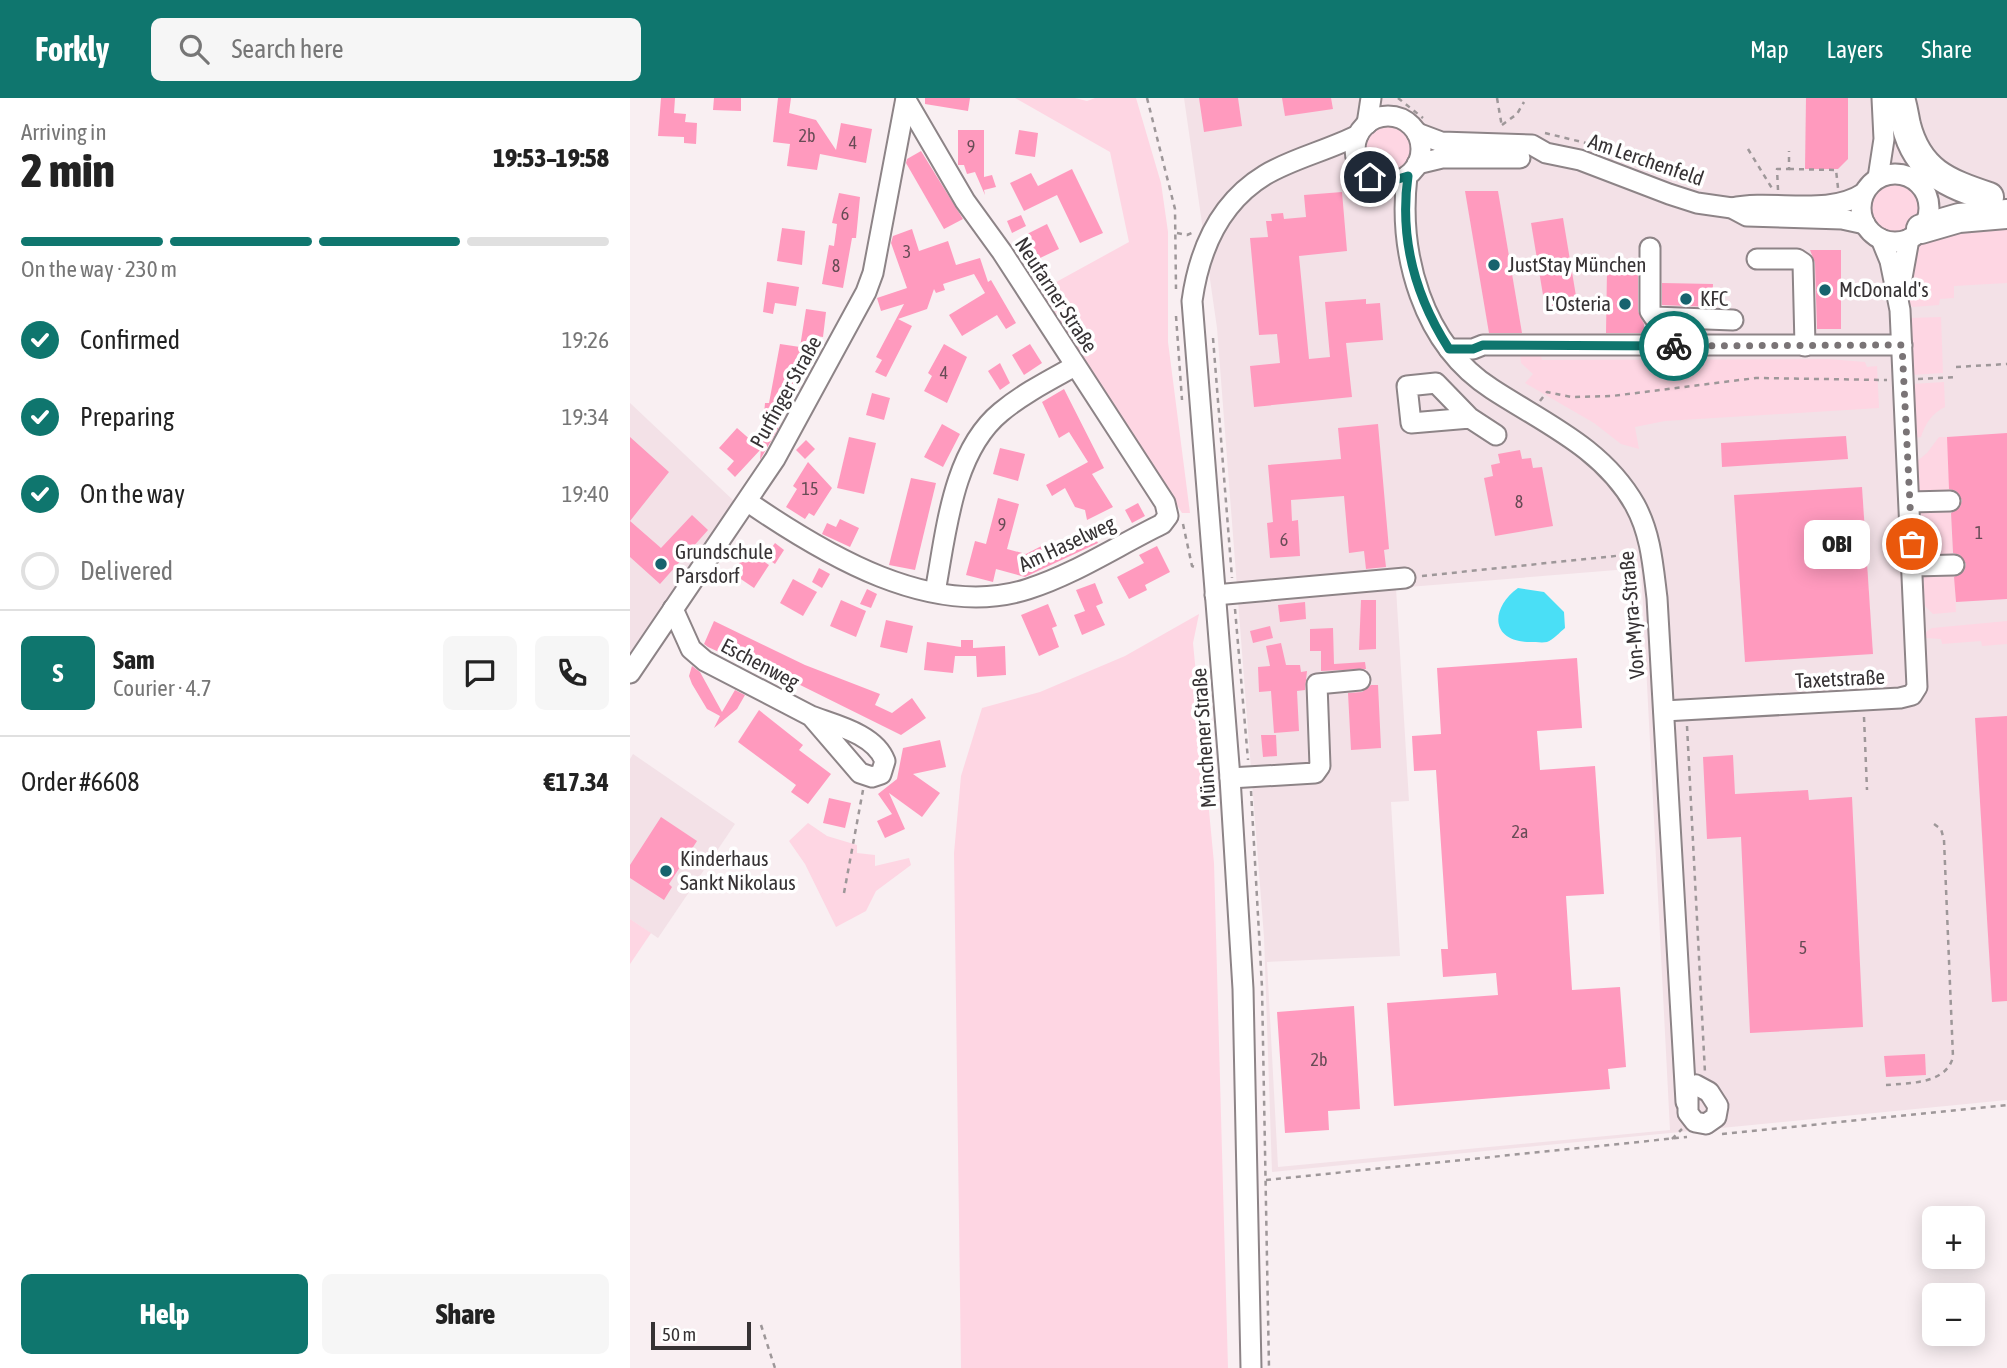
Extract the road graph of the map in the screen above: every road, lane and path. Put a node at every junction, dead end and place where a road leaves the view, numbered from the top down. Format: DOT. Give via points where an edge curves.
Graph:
graph roads {
  1 [pos="1147,98"];
  2 [pos="1371,98"];
  3 [pos="1384,98"];
  4 [pos="1497,98"];
  5 [pos="1882,98"];
  6 [pos="1899,98"];
  7 [pos="906,99"];
  8 [pos="1524,102"];
  9 [pos="1396,107"];
  10 [pos="1421,126"];
  11 [pos="1502,128"];
  12 [pos="1363,129"];
  13 [pos="1491,130"];
  14 [pos="1511,131"];
  15 [pos="1539,133"];
  16 [pos="1748,149"];
  17 [pos="1789,151"];
  18 [pos="1546,153"];
  19 [pos="1307,159"];
  20 [pos="1361,169"];
  21 [pos="1789,169"];
  22 [pos="1412,170"];
  23 [pos="1658,172"];
  24 [pos="1380,182"];
  25 [pos="1917,184"];
  26 [pos="1863,185"];
  27 [pos="1838,188"];
  28 [pos="1826,189"];
  29 [pos="1790,190"];
  30 [pos="1776,192"];
  31 [pos="2001,203"];
  32 [pos="1732,208"];
  33 [pos="1865,224"];
  34 [pos="1405,230"];
  35 [pos="1177,233"];
  36 [pos="1915,234"];
  37 [pos="1881,239"];
  38 [pos="1650,248"];
  39 [pos="1757,259"];
  40 [pos="1899,297"];
  41 [pos="1732,320"];
  42 [pos="1213,338"];
  43 [pos="1902,345"];
  44 [pos="1805,346"];
  45 [pos="1449,349"];
  46 [pos="2007,364"];
  47 [pos="1075,366"];
  48 [pos="1956,367"];
  49 [pos="1957,377"];
  50 [pos="1903,379"];
  51 [pos="1533,414"];
  52 [pos="1470,418"];
  53 [pos="1496,435"];
  54 [pos="1950,501"];
  55 [pos="748,502"];
  56 [pos="1910,502"];
  57 [pos="1168,516"];
  58 [pos="1651,552"];
  59 [pos="1954,565"];
  60 [pos="1913,566"];
  61 [pos="1231,567"];
  62 [pos="1203,570"];
  63 [pos="1405,578"];
  64 [pos="935,592"];
  65 [pos="1224,595"];
  66 [pos="673,609"];
  67 [pos="630,673"];
  68 [pos="1360,680"];
  69 [pos="1664,710"];
  70 [pos="1864,713"];
  71 [pos="811,716"];
  72 [pos="1686,723"];
  73 [pos="866,777"];
  74 [pos="1240,778"];
  75 [pos="1867,790"];
  76 [pos="1934,824"];
  77 [pos="844,893"];
  78 [pos="1682,1055"];
  79 [pos="1886,1086"];
  80 [pos="1706,1088"];
  81 [pos="1686,1102"];
  82 [pos="2007,1105"];
  83 [pos="1685,1127"];
  84 [pos="1713,1135"];
  85 [pos="1700,1136"];
  86 [pos="1672,1139"];
  87 [pos="1266,1180"];
  88 [pos="761,1325"];
  89 [pos="775,1368"];
  90 [pos="1251,1368"];
  1 -- 35 [label="path" via="1168,176"];
  2 -- 12 [label="street"];
  3 -- 9 [label="street"];
  4 -- 11 [label="path"];
  5 -- 26 [label="street" via="1884,139"];
  6 -- 25 [label="street" via="1899,140"];
  6 -- 31 [label="highway" via="1914,147 1926,164 1951,184"];
  7 -- 47 [label="street, Neufarner Straße" via="965,201"];
  7 -- 55 [label="street, Purfinger Straße" via="866,292 797,423"];
  8 -- 11 [label="path"];
  9 -- 10 [label="path"];
  9 -- 10 [label="street, Am Lerchenfeld" via="1406,121"];
  9 -- 12 [label="street"];
  10 -- 18 [label="street, Am Lerchenfeld" via="1441,142 1532,145"];
  10 -- 22 [label="street" via="1421,149"];
  11 -- 13 [label="path"];
  11 -- 14 [label="path"];
  12 -- 19 [label="street, Münchener Straße"];
  12 -- 20 [label="street" via="1355,152"];
  15 -- 23 [label="path" via="1590,144"];
  16 -- 30 [label="path"];
  17 -- 21 [label="path"];
  18 -- 22 [label="street, Am Lerchenfeld" via="1527,158 1442,158"];
  18 -- 32 [label="street, Am Lerchenfeld" via="1580,160 1697,203"];
  19 -- 20 [label="street, Münchener Straße"];
  19 -- 65 [label="street, Münchener Straße" via="1264,176 1240,196 1210,233 1196,274 1192,322"];
  20 -- 24 [label="street"];
  21 -- 27 [label="path" via="1836,170"];
  21 -- 30 [label="path" via="1777,169"];
  22 -- 24 [label="street, Am Lerchenfeld" via="1397,181"];
  22 -- 34 [label="street, Von-Myra-Straße"];
  24 -- 34 [label="street, Von-Myra-Straße"];
  25 -- 26 [label="street, Am Lerchenfeld" via="1895,174"];
  25 -- 31 [label="highway" via="1932,195"];
  25 -- 36 [label="street" via="1928,206"];
  26 -- 27 [label="path"];
  26 -- 32 [label="street, Am Lerchenfeld" via="1855,199 1839,202"];
  26 -- 33 [label="street"];
  27 -- 28 [label="path"];
  29 -- 30 [label="path"];
  31 -- 36 [label="highway"];
  32 -- 33 [label="street, Am Lerchenfeld" via="1747,216"];
  33 -- 37 [label="street"];
  34 -- 45 [label="street, Von-Myra-Straße" via="1422,303"];
  36 -- 37 [label="street" via="1898,242"];
  36 -- 40 [label="street, Taxetstraße"];
  37 -- 40 [label="street, Taxetstraße"];
  38 -- 41 [label="street" via="1650,311 1654,317"];
  39 -- 44 [label="street" via="1803,262"];
  40 -- 43 [label="street, Taxetstraße"];
  42 -- 61 [label="path"];
  43 -- 44 [label="street"];
  43 -- 50 [label="street, Taxetstraße"];
  44 -- 45 [label="street" via="1483,345"];
  45 -- 51 [label="street, Von-Myra-Straße" via="1473,375"];
  46 -- 48 [label="path"];
  47 -- 57 [label="street, Neufarner Straße" via="1165,503"];
  47 -- 64 [label="street" via="1000,413 977,441 953,507"];
  49 -- 50 [label="path"];
  50 -- 51 [label="path" via="1756,378 1612,396 1571,397 1547,391"];
  50 -- 56 [label="street, Taxetstraße"];
  51 -- 58 [label="street, Von-Myra-Straße" via="1572,437 1608,469 1634,505"];
  52 -- 53 [label="street"];
  54 -- 56 [label="street"];
  55 -- 64 [label="street, Am Haselweg" via="804,540 881,578"];
  55 -- 66 [label="street, Purfinger Straße"];
  56 -- 60 [label="street, Taxetstraße"];
  57 -- 62 [label="path" via="1180,520 1186,529 1192,566"];
  57 -- 64 [label="street, Am Haselweg" via="1162,524 1090,562 1026,590 979,596"];
  58 -- 63 [label="path"];
  58 -- 69 [label="street, Von-Myra-Straße"];
  59 -- 60 [label="street"];
  60 -- 69 [label="street, Taxetstraße" via="1919,679 1912,695"];
  63 -- 65 [label="street"];
  65 -- 74 [label="street, Münchener Straße"];
  65 -- 74 [label="path"];
  66 -- 67 [label="street, Purfinger Straße"];
  66 -- 71 [label="street, Eschenweg" via="691,649 705,661"];
  68 -- 74 [label="street" via="1317,684 1320,766 1315,772"];
  69 -- 78 [label="street, Von-Myra-Straße"];
  70 -- 75 [label="path"];
  71 -- 73 [label="street, Eschenweg"];
  71 -- 73 [label="street, Eschenweg" via="874,744 882,754 884,768 872,778"];
  72 -- 80 [label="path"];
  73 -- 77 [label="path"];
  74 -- 90 [label="street, Münchener Straße"];
  76 -- 79 [label="path" via="1944,840 1953,1057 1946,1072"];
  78 -- 80 [label="street"];
  78 -- 81 [label="street, Von-Myra-Straße"];
  80 -- 81 [label="street" via="1690,1086"];
  80 -- 81 [label="street" via="1718,1112 1706,1124 1691,1118"];
  82 -- 84 [label="path"];
  83 -- 86 [label="path"];
  85 -- 86 [label="path"];
  86 -- 87 [label="path"];
  88 -- 89 [label="path"];
}
